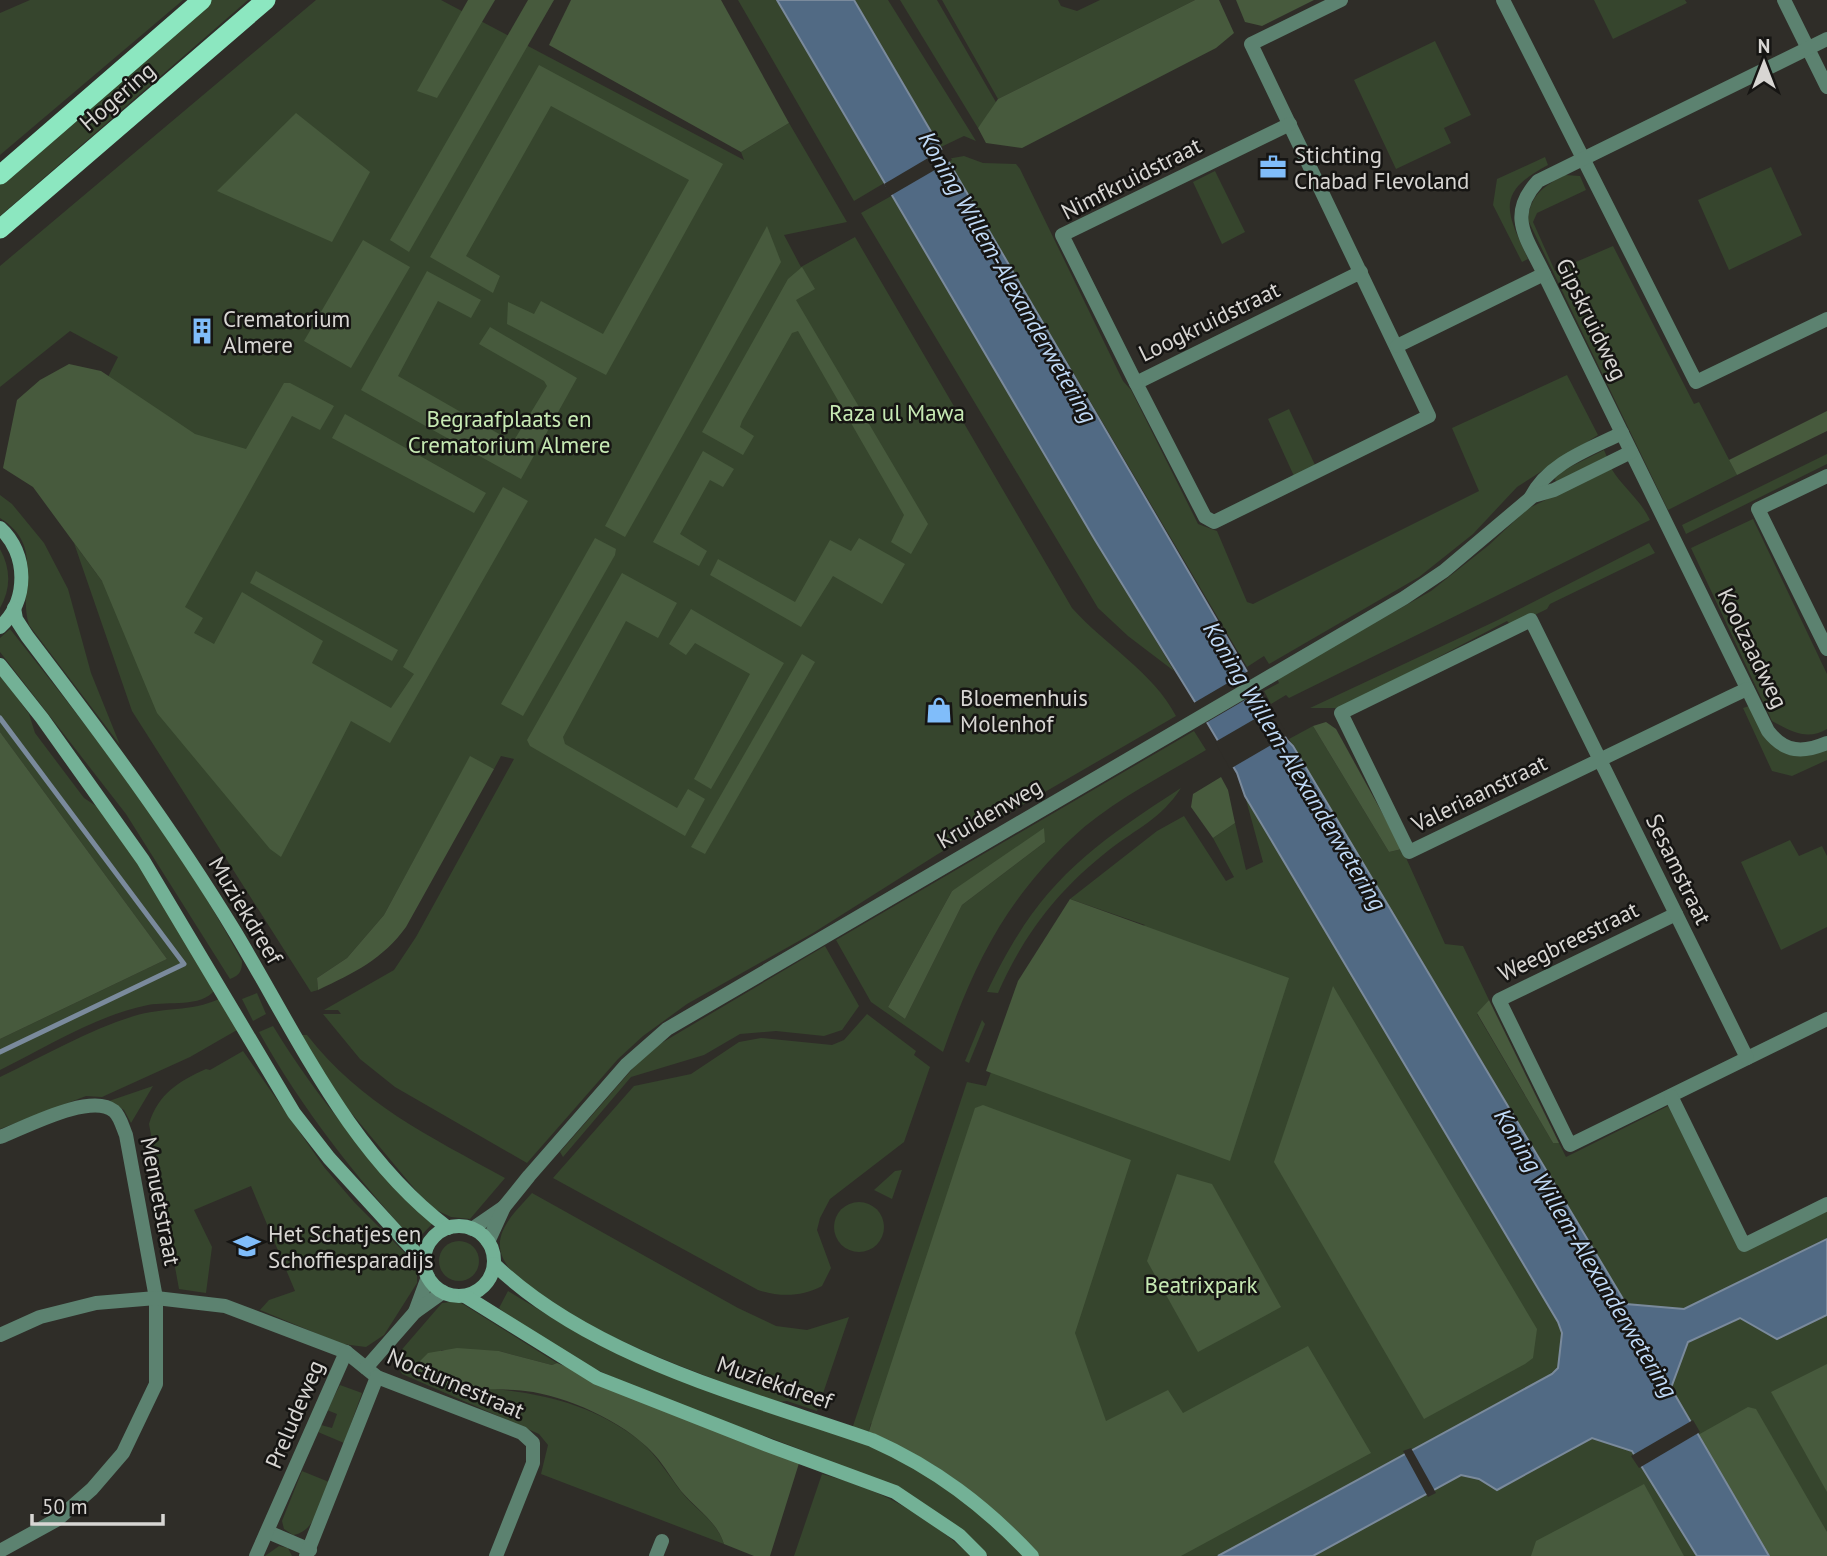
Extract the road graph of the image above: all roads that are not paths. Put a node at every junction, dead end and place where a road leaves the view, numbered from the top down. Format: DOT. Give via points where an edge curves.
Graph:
graph roads {
  1 [pos="202,0"];
  2 [pos="266,0"];
  3 [pos="1341,0"];
  4 [pos="1503,0"];
  5 [pos="1784,0"];
  6 [pos="1827,39"];
  7 [pos="1808,48"];
  8 [pos="1827,87"];
  9 [pos="1290,124"];
  10 [pos="1583,158"];
  11 [pos="0,175"];
  12 [pos="0,229"];
  13 [pos="1361,272"];
  14 [pos="1544,274"];
  15 [pos="1827,319"];
  16 [pos="1397,346"];
  17 [pos="1136,383"];
  18 [pos="1622,433"];
  19 [pos="1632,452"];
  20 [pos="1827,475"];
  21 [pos="1532,496"];
  22 [pos="1667,524"];
  23 [pos="0,528"];
  24 [pos="14,608"];
  25 [pos="1531,620"];
  26 [pos="0,626"];
  27 [pos="1827,649"];
  28 [pos="0,665"];
  29 [pos="1747,689"];
  30 [pos="1827,743"];
  31 [pos="1601,760"];
  32 [pos="1676,914"];
  33 [pos="1825,1026"];
  34 [pos="1747,1058"];
  35 [pos="1671,1096"];
  36 [pos="0,1137"];
  37 [pos="1827,1204"];
  38 [pos="504,1207"];
  39 [pos="448,1227"];
  40 [pos="472,1229"];
  41 [pos="488,1242"];
  42 [pos="424,1262"];
  43 [pos="494,1264"];
  44 [pos="428,1277"];
  45 [pos="443,1292"];
  46 [pos="465,1296"];
  47 [pos="156,1298"];
  48 [pos="415,1312"];
  49 [pos="0,1335"];
  50 [pos="346,1352"];
  51 [pos="372,1372"];
  52 [pos="268,1532"];
  53 [pos="662,1541"];
  54 [pos="0,1551"];
  55 [pos="308,1553"];
  56 [pos="256,1556"];
  57 [pos="496,1556"];
  58 [pos="656,1556"];
  59 [pos="980,1556"];
  60 [pos="1032,1556"];
  1 -- 11 [label="highway, Hogering"];
  2 -- 12 [label="highway, Hogering"];
  3 -- 9 [label="street" via="1251,44"];
  4 -- 10 [label="street"];
  5 -- 7 [label="street"];
  6 -- 7 [label="street, Gipskruidweg"];
  7 -- 8 [label="street"];
  7 -- 10 [label="street, Gipskruidweg"];
  9 -- 13 [label="street"];
  9 -- 17 [label="street, Nimfkruidstraat" via="1062,235"];
  10 -- 14 [label="street, Gipskruidweg" via="1538,181 1523,201 1521,225"];
  10 -- 15 [label="street" via="1696,382"];
  13 -- 16 [label="street"];
  13 -- 17 [label="street, Loogkruidstraat"];
  14 -- 16 [label="street"];
  14 -- 18 [label="street, Gipskruidweg"];
  16 -- 17 [label="street, Loogkruidstraat" via="1429,416 1214,522 1205,517"];
  18 -- 19 [label="street, Gipskruidweg"];
  18 -- 21 [label="street, Kruidenweg" via="1553,470 1538,483"];
  19 -- 21 [label="street, Kruidenweg"];
  19 -- 22 [label="street, Gipskruidweg"];
  20 -- 27 [label="street" via="1758,509"];
  21 -- 38 [label="street, Kruidenweg" via="1431,581 667,1030 626,1065"];
  22 -- 29 [label="street, Koolzaadweg"];
  23 -- 24 [label="main road" via="16,550 21,568"];
  24 -- 26 [label="main road"];
  24 -- 39 [label="main road, Muziekdreef" via="27,636 169,827 336,1104 365,1143 432,1216"];
  25 -- 31 [label="street, Sesamstraat"];
  25 -- 31 [label="street, Valeriaanstraat" via="1341,713 1409,852"];
  28 -- 42 [label="main road" via="119,823 310,1134"];
  29 -- 30 [label="street, Koolzaadweg" via="1776,741 1795,751"];
  29 -- 31 [label="street, Valeriaanstraat"];
  31 -- 32 [label="street, Sesamstraat"];
  32 -- 34 [label="street, Sesamstraat"];
  32 -- 35 [label="street, Weegbreestraat" via="1499,1000 1570,1145"];
  33 -- 34 [label="street"];
  34 -- 35 [label="street"];
  35 -- 37 [label="street" via="1744,1245"];
  36 -- 47 [label="street, Menuetstraat" via="85,1104 117,1112 126,1135"];
  38 -- 40 [label="street, Kruidenweg"];
  38 -- 41 [label="street, Kruidenweg"];
  39 -- 40 [label="main road"];
  39 -- 42 [label="main road" via="430,1241"];
  40 -- 41 [label="main road"];
  41 -- 43 [label="main road"];
  42 -- 44 [label="main road"];
  43 -- 46 [label="main road" via="485,1285"];
  43 -- 60 [label="main road, Muziekdreef" via="516,1286 578,1326 668,1368 872,1440 930,1469 967,1493"];
  44 -- 45 [label="main road"];
  44 -- 48 [label="street"];
  45 -- 46 [label="main road"];
  45 -- 48 [label="street"];
  46 -- 59 [label="main road" via="597,1378 895,1492 930,1513"];
  47 -- 49 [label="street" via="96,1303 40,1317"];
  47 -- 50 [label="street" via="225,1306"];
  47 -- 54 [label="street" via="156,1384 123,1452 92,1489 58,1519"];
  48 -- 51 [label="street"];
  50 -- 51 [label="street"];
  50 -- 52 [label="street, Preludeweg"];
  51 -- 55 [label="street"];
  51 -- 57 [label="street, Nocturnestraat" via="522,1433 533,1443 533,1463"];
  52 -- 55 [label="street"];
  52 -- 56 [label="street, Preludeweg"];
  53 -- 58 [label="street"];
}
